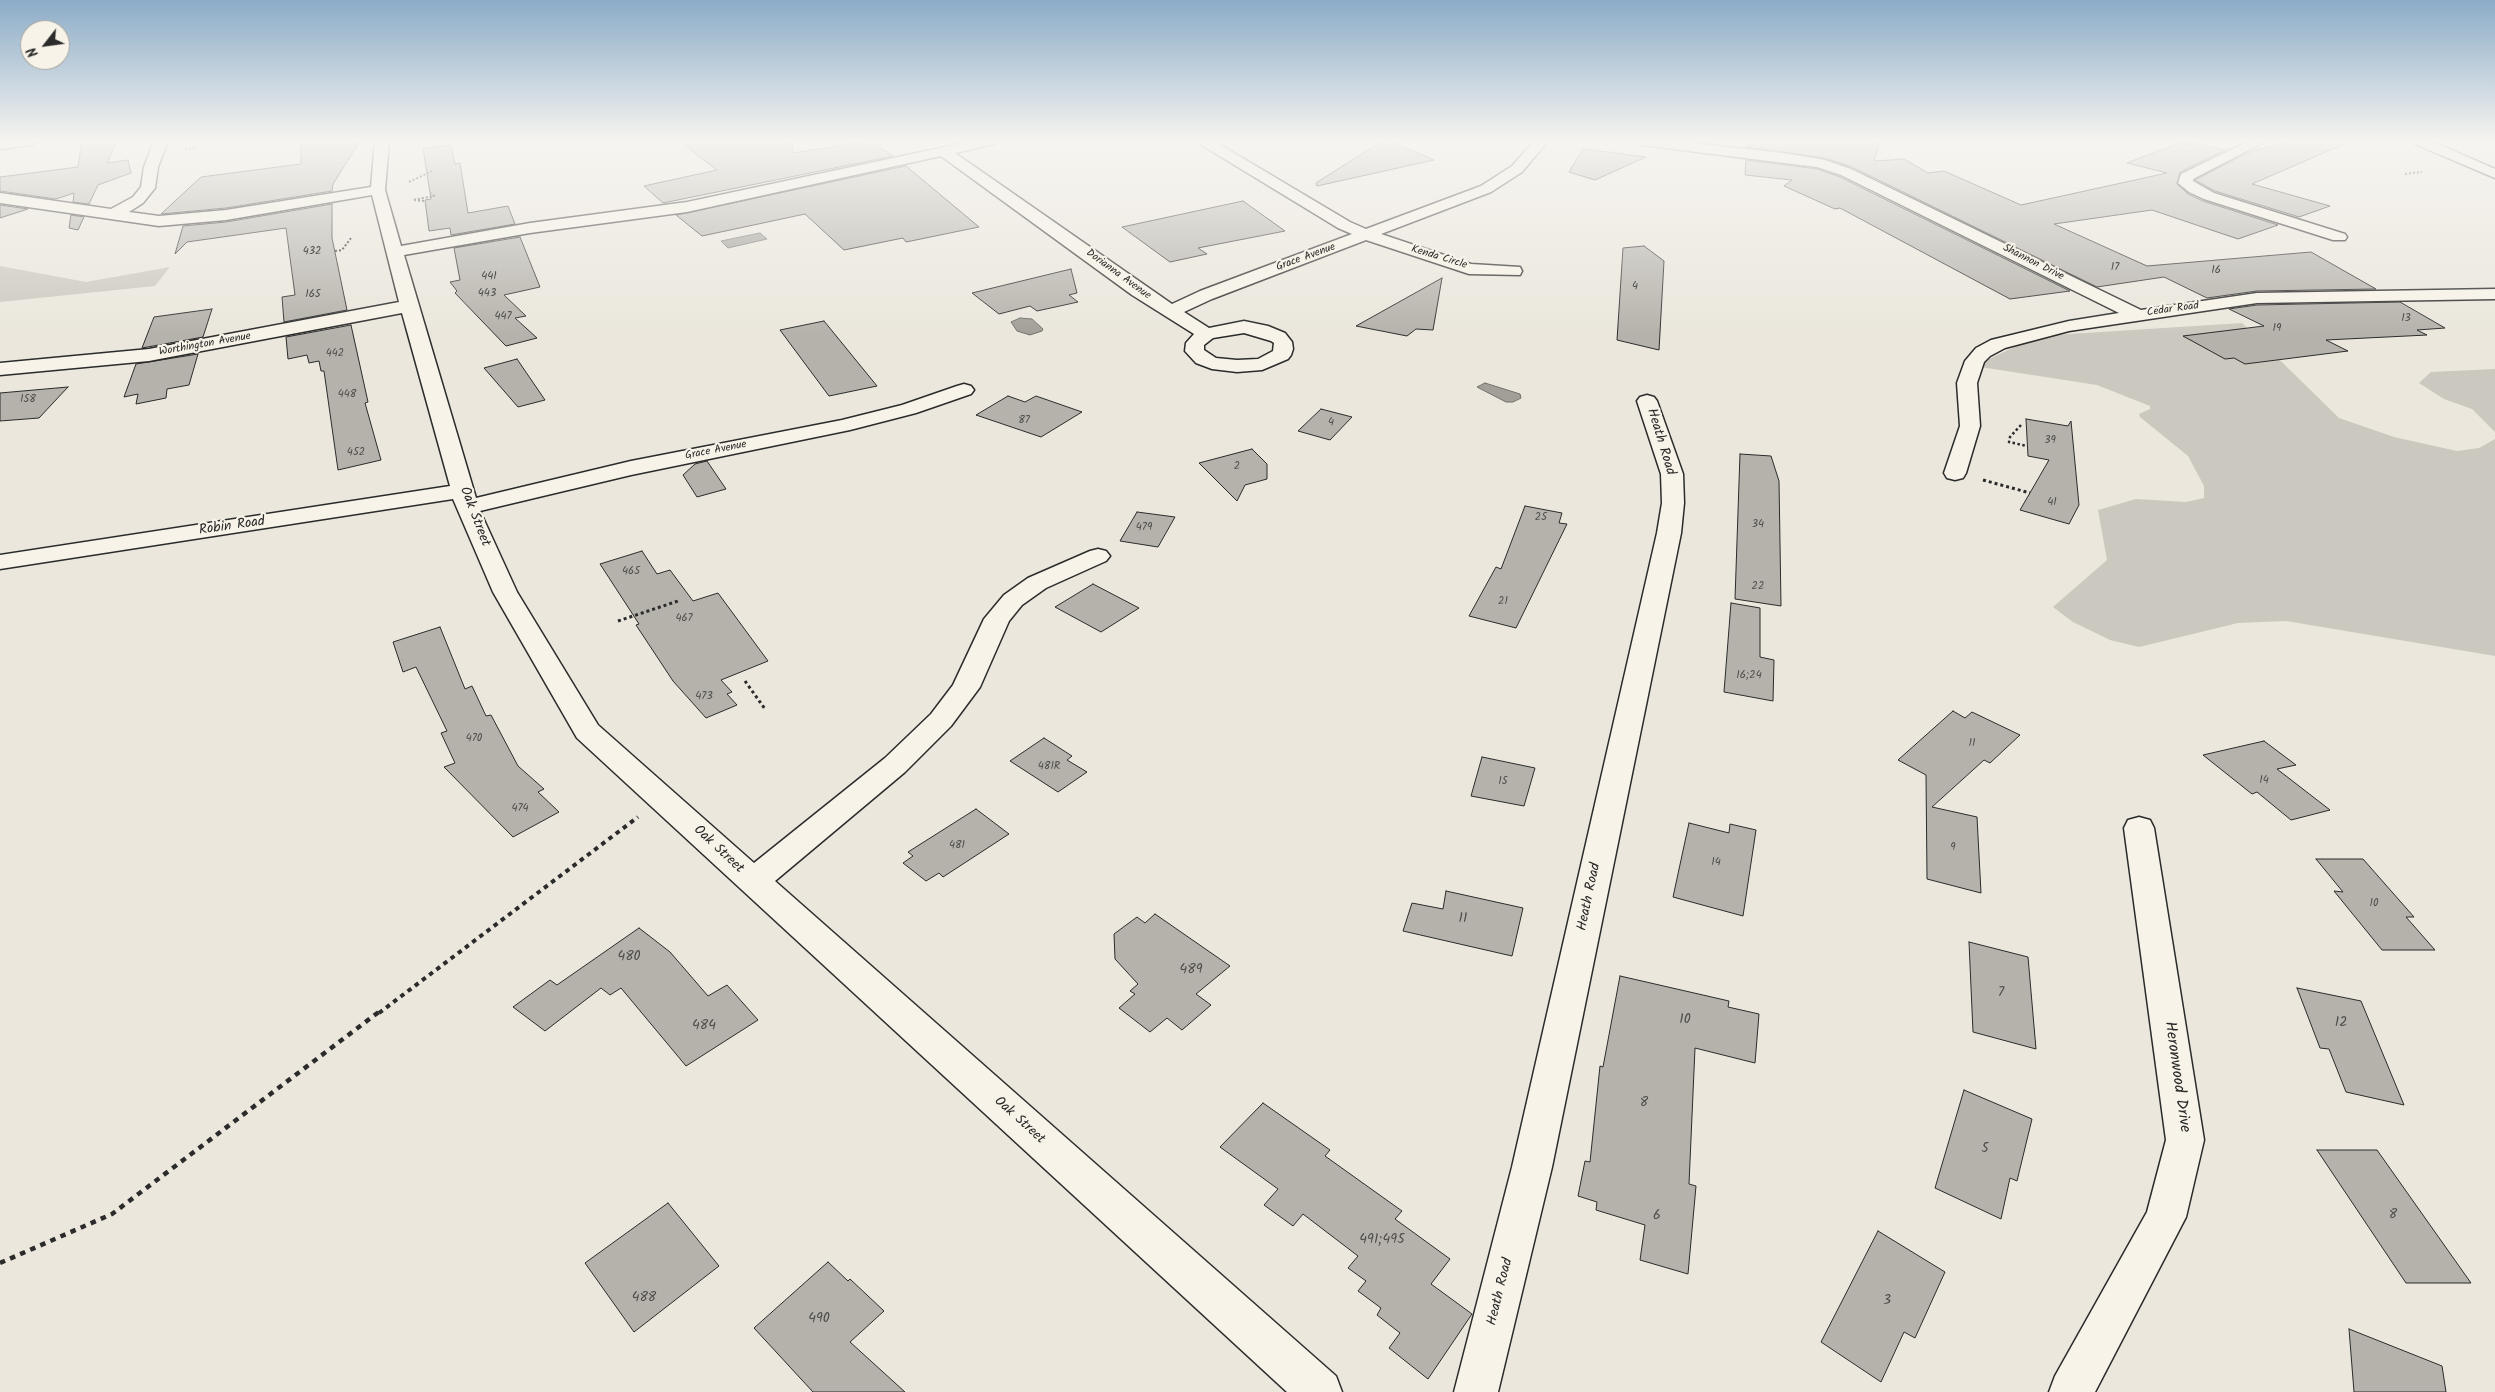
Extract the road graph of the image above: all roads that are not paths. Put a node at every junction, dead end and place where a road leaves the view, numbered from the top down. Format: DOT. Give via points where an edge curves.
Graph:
graph roads {
  1 [pos="53,206"];
  2 [pos="128,206"];
  3 [pos="278,206"];
  4 [pos="382,206"];
  5 [pos="693,206"];
  6 [pos="1020,206"];
  7 [pos="1312,206"];
  8 [pos="1442,206"];
  9 [pos="1915,206"];
  10 [pos="2241,206"];
  11 [pos="113,215"];
  12 [pos="1367,235"];
  13 [pos="2339,237"];
  14 [pos="395,252"];
  15 [pos="1514,271"];
  16 [pos="2495,294"];
  17 [pos="409,306"];
  18 [pos="1170,312"];
  19 [pos="2138,315"];
  20 [pos="1206,334"];
  21 [pos="0,369"];
  22 [pos="964,390"];
  23 [pos="1647,401"];
  24 [pos="1956,473"];
  25 [pos="465,499"];
  26 [pos="1098,556"];
  27 [pos="0,562"];
  28 [pos="2138,828"];
  29 [pos="752,882"];
  30 [pos="1320,1392"];
  31 [pos="1476,1392"];
  32 [pos="2071,1392"];
  1 -- 11 [label="street"];
  2 -- 11 [label="street"];
  3 -- 11 [label="street" via="203,218 159,220"];
  4 -- 14 [label="street, Oak Street"];
  5 -- 14 [label="street" via="520,230"];
  6 -- 18 [label="street, Dorianna Avenue"];
  7 -- 12 [label="street, Kenda Circle"];
  8 -- 12 [label="street, Grace Avenue"];
  9 -- 19 [label="street, Shannon Drive"];
  10 -- 13 [label="street"];
  12 -- 15 [label="street, Kenda Circle" via="1469,268"];
  12 -- 18 [label="street, Grace Avenue" via="1206,295"];
  14 -- 17 [label="street, Oak Street"];
  16 -- 19 [label="street, Cedar Road" via="2285,296"];
  17 -- 21 [label="street, Worthington Avenue" via="149,355"];
  17 -- 25 [label="street, Oak Street"];
  18 -- 20 [label="street, Dorianna Avenue"];
  19 -- 24 [label="street, Cedar Road" via="2039,332 1983,352 1975,361 1967,383 1970,426"];
  22 -- 25 [label="street, Grace Avenue" via="909,409 843,426"];
  23 -- 31 [label="street, Heath Road" via="1672,474 1673,503 1668,533 1538,1141"];
  25 -- 27 [label="street, Robin Road"];
  25 -- 29 [label="street, Oak Street" via="505,592 587,731"];
  26 -- 29 [label="street" via="1037,583 1013,600 997,619 966,687 941,720 895,765"];
  28 -- 32 [label="street, Heronwood Drive" via="2185,1140 2166,1217"];
  29 -- 30 [label="street, Oak Street"];
}
